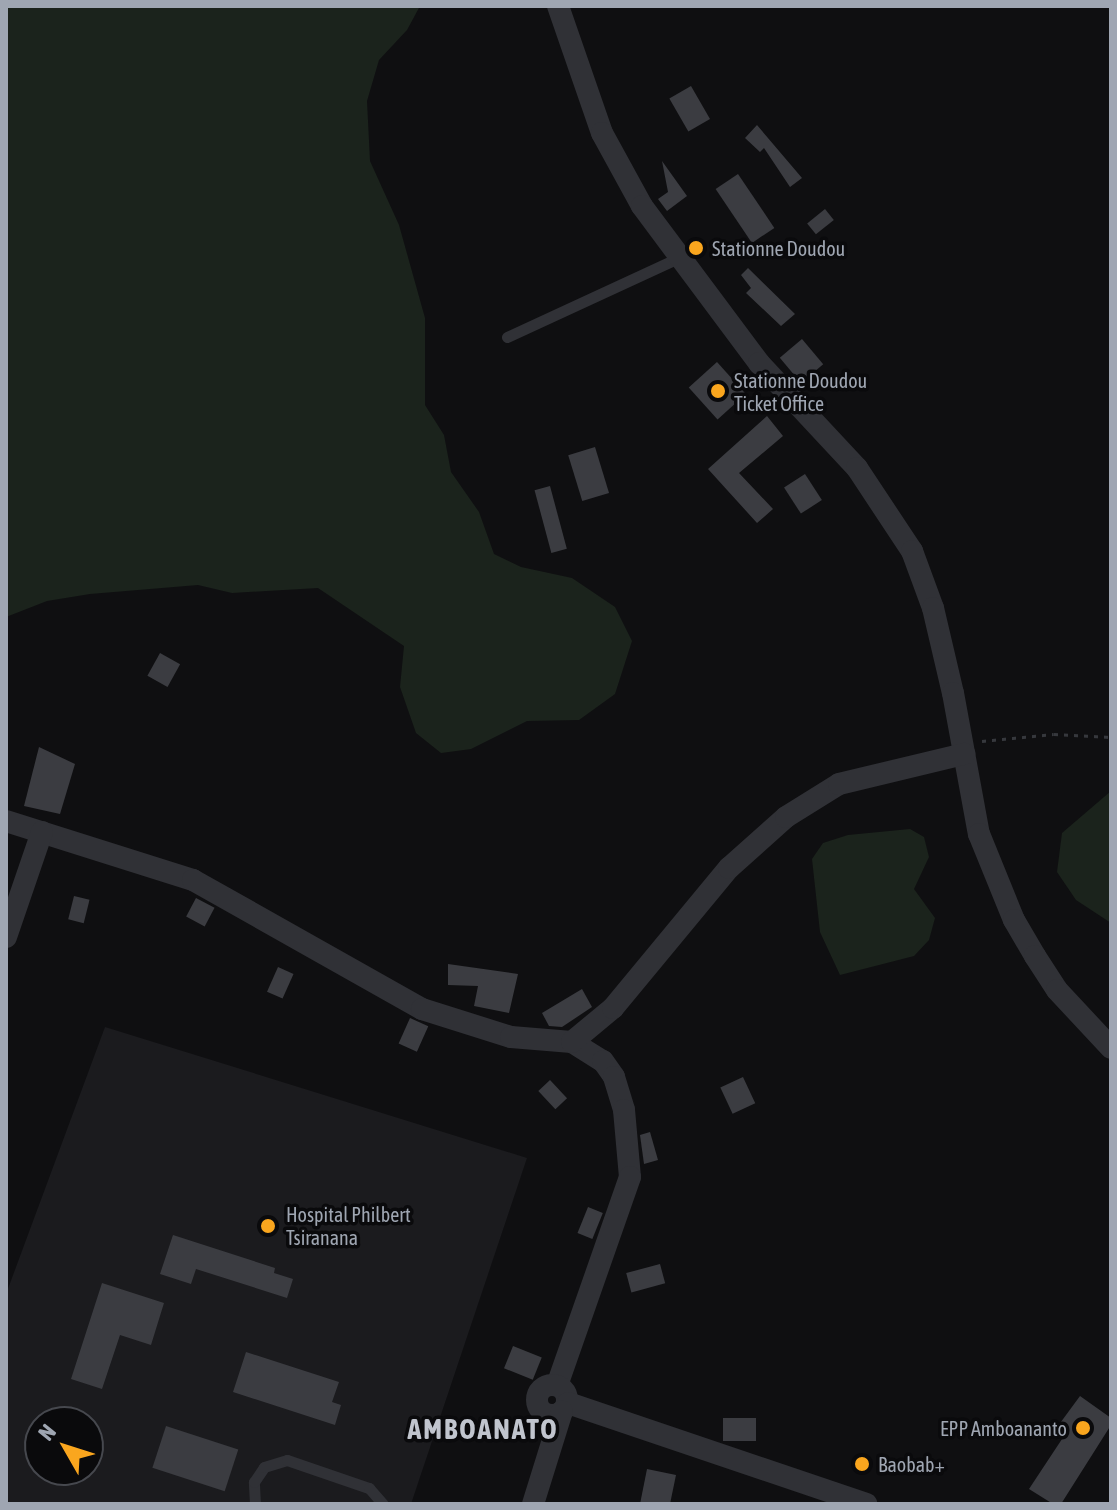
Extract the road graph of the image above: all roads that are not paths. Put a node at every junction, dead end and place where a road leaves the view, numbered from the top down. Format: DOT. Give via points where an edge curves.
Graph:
graph roads {
  1 [pos="558,6"];
  2 [pos="680,257"];
  3 [pos="507,337"];
  4 [pos="963,748"];
  5 [pos="6,821"];
  6 [pos="42,832"];
  7 [pos="6,937"];
  8 [pos="572,1042"];
  9 [pos="1111,1048"];
  10 [pos="562,1400"];
  11 [pos="255,1504"];
  12 [pos="383,1504"];
  13 [pos="533,1504"];
  14 [pos="866,1504"];
  1 -- 2 [label="street" via="609,148"];
  2 -- 3 [label="lane"];
  2 -- 4 [label="street" via="759,363 857,468 893,516 933,608"];
  4 -- 8 [label="street" via="839,784 786,817 729,868 613,1008"];
  4 -- 9 [label="street" via="979,834 1014,920 1057,990"];
  5 -- 6 [label="street"];
  6 -- 7 [label="street"];
  6 -- 8 [label="street" via="193,880 422,1009 511,1037"];
  8 -- 10 [label="street" via="603,1061 614,1077 624,1110 630,1177"];
  10 -- 13 [label="street"];
  10 -- 14 [label="street"];
  11 -- 12 [label="lane" via="254,1482 264,1467 287,1460 369,1488"];
}
